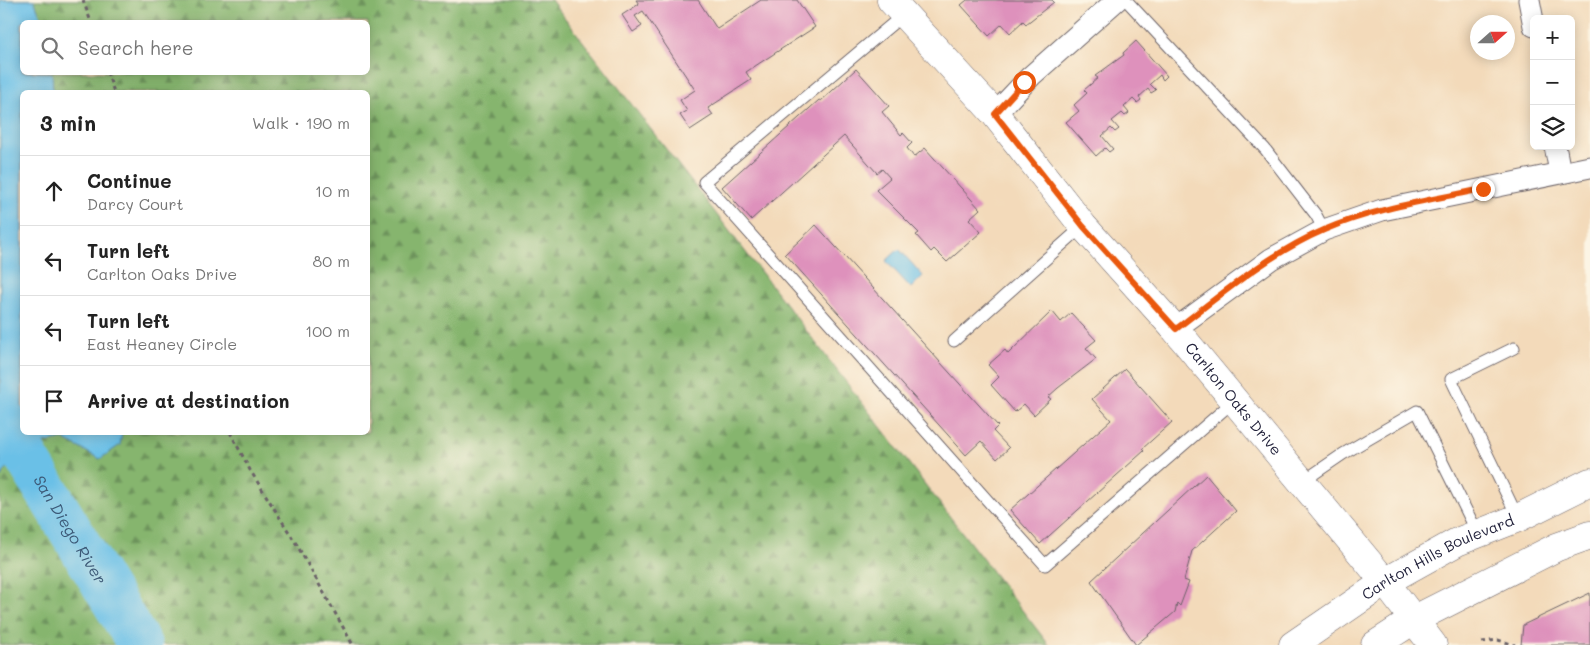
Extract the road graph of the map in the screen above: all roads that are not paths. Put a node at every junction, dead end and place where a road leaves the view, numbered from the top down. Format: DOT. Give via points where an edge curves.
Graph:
graph roads {
  1 [pos="1117,0"];
  2 [pos="1126,0"];
  3 [pos="1529,0"];
  4 [pos="897,7"];
  5 [pos="1532,15"];
  6 [pos="995,114"];
  7 [pos="1556,150"];
  8 [pos="1590,166"];
  9 [pos="1560,172"];
  10 [pos="1083,226"];
  11 [pos="1324,230"];
  12 [pos="1176,329"];
  13 [pos="954,341"];
  14 [pos="1514,348"];
  15 [pos="1235,400"];
  16 [pos="1302,482"];
  17 [pos="1590,482"];
  18 [pos="1518,518"];
  19 [pos="1478,534"];
  20 [pos="1590,534"];
  21 [pos="1385,582"];
  22 [pos="1415,619"];
  23 [pos="1293,645"];
  24 [pos="1375,645"];
  25 [pos="1433,645"];
  1 -- 6 [label="street" via="1031,76"];
  2 -- 11 [label="lane" via="1265,149"];
  3 -- 5 [label="street"];
  4 -- 6 [label="main road, Carlton Oaks Drive"];
  4 -- 15 [label="lane" via="704,182 1044,565"];
  6 -- 10 [label="main road, Carlton Oaks Drive"];
  7 -- 9 [label="street"];
  8 -- 9 [label="street"];
  9 -- 11 [label="street" via="1382,210"];
  10 -- 12 [label="main road, Carlton Oaks Drive"];
  10 -- 13 [label="lane"];
  11 -- 12 [label="street" via="1271,259"];
  12 -- 15 [label="main road, Carlton Oaks Drive"];
  14 -- 18 [label="lane" via="1451,379"];
  15 -- 16 [label="main road, Carlton Oaks Drive"];
  16 -- 19 [label="lane" via="1418,411"];
  16 -- 21 [label="main road, Carlton Oaks Drive"];
  17 -- 18 [label="main road, Carlton Hills Boulevard"];
  18 -- 19 [label="main road, Carlton Hills Boulevard"];
  19 -- 21 [label="main road, Carlton Hills Boulevard" via="1457,542"];
  20 -- 22 [label="main road" via="1557,547"];
  21 -- 22 [label="main road, Carlton Oaks Drive"];
  21 -- 23 [label="main road, Carlton Hills Boulevard"];
  22 -- 24 [label="main road"];
  22 -- 25 [label="main road, Carlton Oaks Drive"];
}
